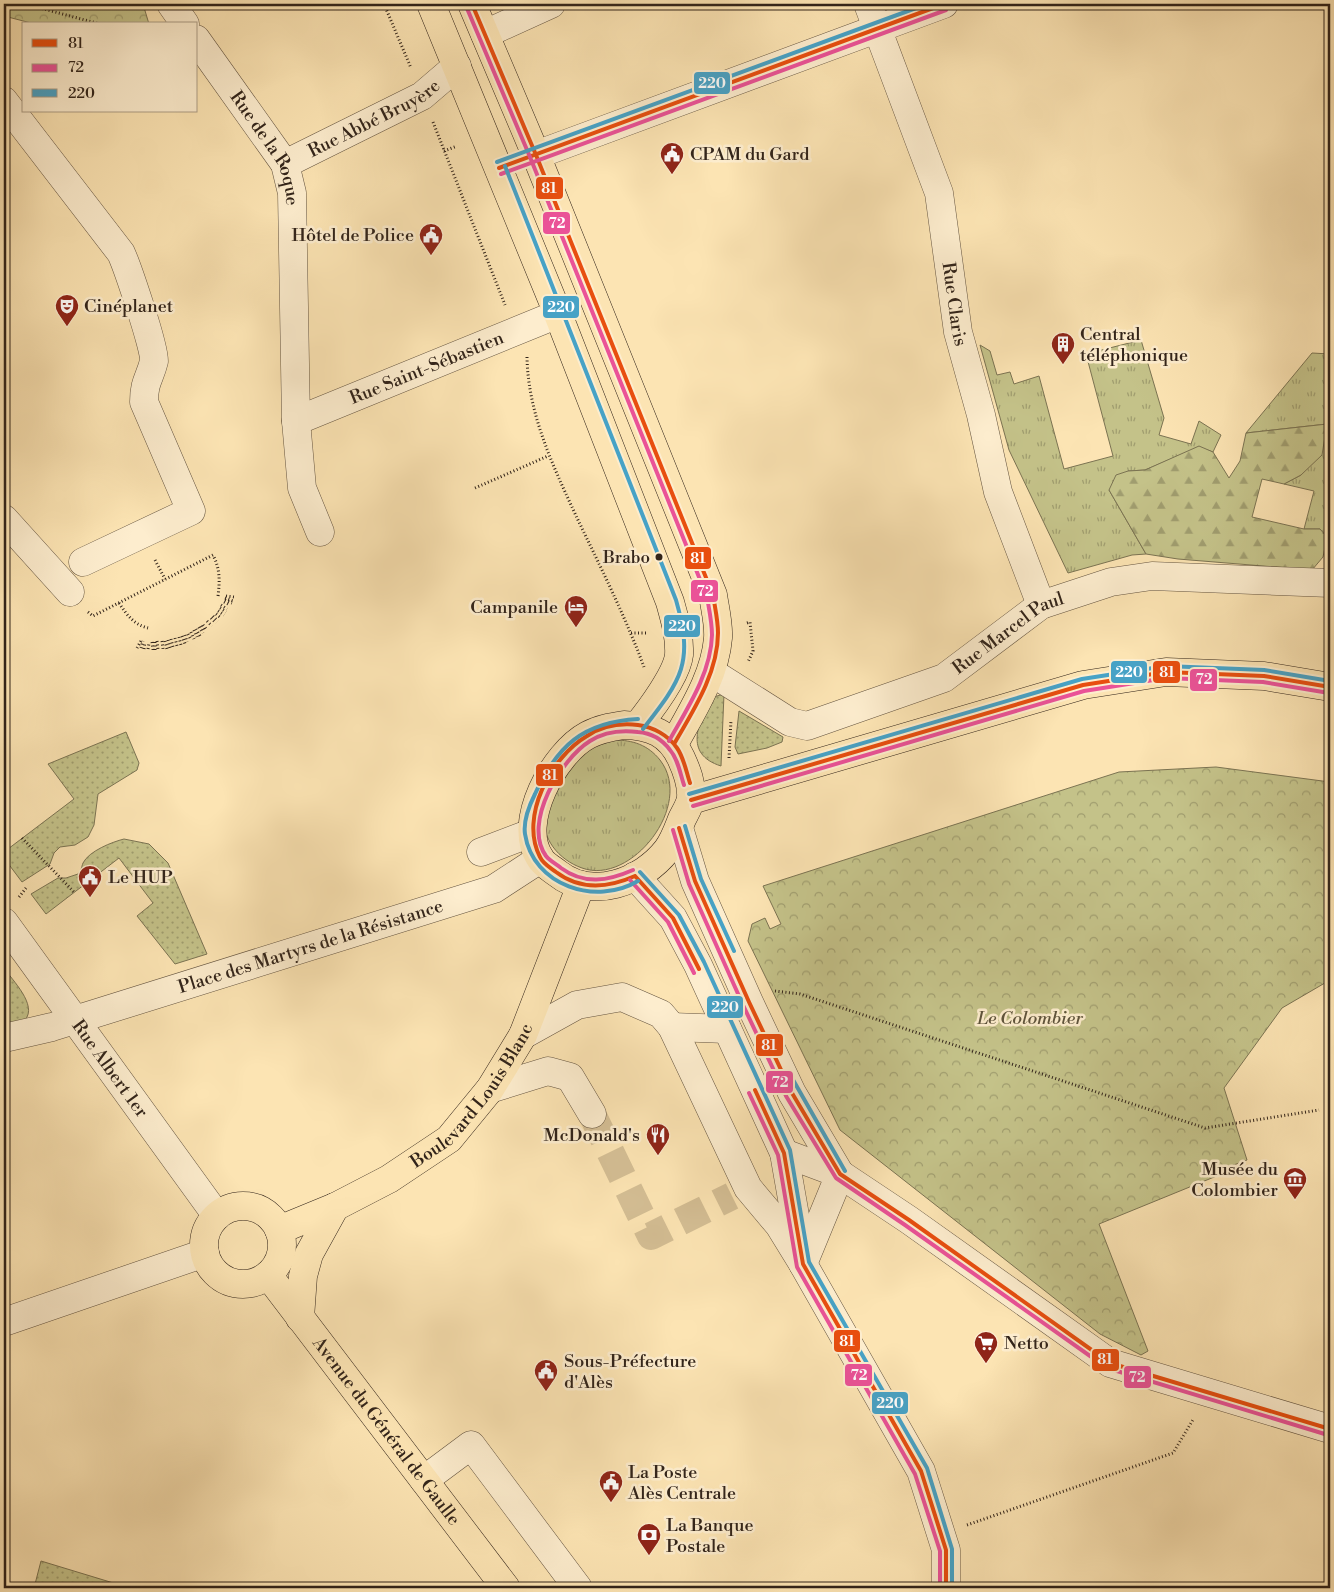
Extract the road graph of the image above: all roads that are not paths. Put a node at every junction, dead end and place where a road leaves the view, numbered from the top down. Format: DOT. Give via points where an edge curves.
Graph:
graph roads {
  1 [pos="171,4"];
  2 [pos="431,4"];
  3 [pos="472,4"];
  4 [pos="551,4"];
  5 [pos="944,4"];
  6 [pos="872,16"];
  7 [pos="184,22"];
  8 [pos="485,34"];
  9 [pos="198,42"];
  10 [pos="457,66"];
  11 [pos="4,101"];
  12 [pos="536,155"];
  13 [pos="285,164"];
  14 [pos="500,168"];
  15 [pos="558,314"];
  16 [pos="296,421"];
  17 [pos="4,519"];
  18 [pos="320,532"];
  19 [pos="83,562"];
  20 [pos="1329,579"];
  21 [pos="70,592"];
  22 [pos="1041,604"];
  23 [pos="711,672"];
  24 [pos="1330,687"];
  25 [pos="638,725"];
  26 [pos="674,744"];
  27 [pos="691,800"];
  28 [pos="679,828"];
  29 [pos="531,833"];
  30 [pos="481,852"];
  31 [pos="540,859"];
  32 [pos="636,876"];
  33 [pos="581,885"];
  34 [pos="4,922"];
  35 [pos="74,1020"];
  36 [pos="672,1027"];
  37 [pos="727,1029"];
  38 [pos="523,1035"];
  39 [pos="4,1038"];
  40 [pos="490,1089"];
  41 [pos="592,1114"];
  42 [pos="784,1153"];
  43 [pos="840,1174"];
  44 [pos="335,1207"];
  45 [pos="217,1216"];
  46 [pos="279,1230"];
  47 [pos="205,1253"];
  48 [pos="803,1264"];
  49 [pos="268,1275"];
  50 [pos="300,1318"];
  51 [pos="4,1322"];
  52 [pos="1330,1429"];
  53 [pos="424,1480"];
  54 [pos="506,1588"];
  55 [pos="578,1588"];
  56 [pos="946,1588"];
  1 -- 7 [label="street"];
  2 -- 10 [label="main road"];
  3 -- 8 [label="main road"];
  4 -- 8 [label="street"];
  5 -- 6 [label="street"];
  6 -- 12 [label="street"];
  6 -- 22 [label="street, Rue Claris" via="939,193 958,332 998,492"];
  8 -- 10 [label="main road"];
  8 -- 12 [label="main road"];
  9 -- 13 [label="street, Rue de la Roque"];
  10 -- 13 [label="street, Rue Abbé Bruyère" via="422,96"];
  10 -- 14 [label="main road"];
  11 -- 19 [label="street" via="121,253 128,268 154,359 144,386 144,402 191,511"];
  12 -- 14 [label="main road"];
  12 -- 23 [label="main road" via="713,595 718,635"];
  13 -- 16 [label="street, Rue de la Roque" via="292,193"];
  14 -- 15 [label="main road"];
  15 -- 16 [label="street, Rue Saint-Sébastien"];
  15 -- 25 [label="main road" via="670,602 678,632 678,657 657,702"];
  16 -- 18 [label="street, Rue de la Roque" via="302,488"];
  17 -- 21 [label="street"];
  20 -- 22 [label="street, Rue Marcel Paul" via="1152,576 1110,582"];
  22 -- 23 [label="street, Rue Marcel Paul" via="944,678 807,726 790,722"];
  23 -- 26 [label="main road"];
  24 -- 27 [label="main road" via="1264,676 1166,672 1083,685"];
  25 -- 26 [label="main road" via="654,729"];
  25 -- 29 [label="main road" via="610,727 587,736 570,750 550,773 532,818"];
  26 -- 27 [label="main road" via="690,783"];
  27 -- 28 [label="main road"];
  28 -- 32 [label="main road" via="667,850"];
  28 -- 43 [label="street" via="696,881 749,1002 792,1093"];
  29 -- 30 [label="street"];
  29 -- 31 [label="main road"];
  31 -- 33 [label="main road" via="563,877"];
  31 -- 35 [label="street, Place des Martyrs de la Résistance" via="494,889"];
  32 -- 33 [label="main road" via="617,885"];
  32 -- 37 [label="street" via="673,918"];
  33 -- 38 [label="main road, Boulevard Louis Blanc"];
  34 -- 35 [label="street, Rue Albert 1er"];
  35 -- 39 [label="street, Place des Martyrs de la Résistance"];
  35 -- 45 [label="street, Rue Albert 1er"];
  36 -- 37 [label="street"];
  36 -- 38 [label="street" via="661,1014 622,997 577,1005"];
  36 -- 48 [label="street" via="740,1192 779,1225"];
  37 -- 42 [label="street"];
  38 -- 40 [label="main road, Boulevard Louis Blanc"];
  40 -- 41 [label="street" via="548,1071 570,1077"];
  40 -- 44 [label="main road, Boulevard Louis Blanc" via="449,1139 389,1180"];
  42 -- 43 [label="street"];
  42 -- 48 [label="street"];
  43 -- 48 [label="street"];
  43 -- 52 [label="street" via="1110,1363"];
  44 -- 46 [label="main road, Boulevard Louis Blanc"];
  44 -- 50 [label="main road" via="309,1254"];
  45 -- 46 [label="main road" via="234,1207 252,1207 268,1215"];
  45 -- 47 [label="main road" via="204,1239"];
  46 -- 49 [label="main road" via="281,1255"];
  47 -- 49 [label="main road" via="214,1271 230,1282 250,1284"];
  47 -- 51 [label="street"];
  48 -- 56 [label="street" via="921,1471 946,1550"];
  49 -- 50 [label="main road, Avenue du Général de Gaulle"];
  50 -- 53 [label="main road, Avenue du Général de Gaulle"];
  53 -- 54 [label="main road, Avenue du Général de Gaulle"];
  53 -- 55 [label="street" via="471,1445"];
}
